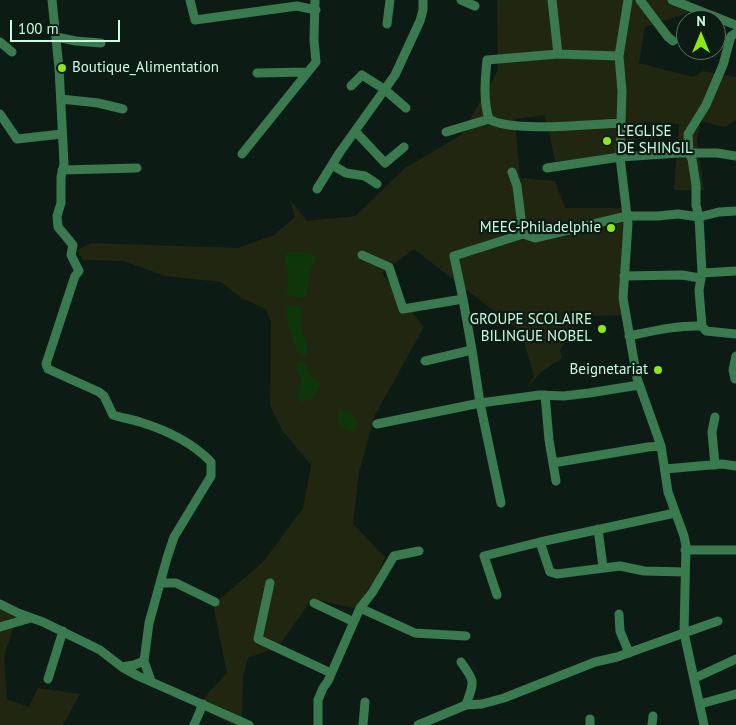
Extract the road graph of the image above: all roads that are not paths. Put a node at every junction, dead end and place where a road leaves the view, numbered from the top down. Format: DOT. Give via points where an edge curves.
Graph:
graph roads {
  1 [pos="52,0"];
  2 [pos="190,0"];
  3 [pos="390,0"];
  4 [pos="423,0"];
  5 [pos="461,0"];
  6 [pos="552,0"];
  7 [pos="628,0"];
  8 [pos="640,0"];
  9 [pos="672,0"];
  10 [pos="682,2"];
  11 [pos="316,5"];
  12 [pos="475,6"];
  13 [pos="388,24"];
  14 [pos="736,25"];
  15 [pos="736,33"];
  16 [pos="56,37"];
  17 [pos="673,41"];
  18 [pos="0,42"];
  19 [pos="102,43"];
  20 [pos="12,52"];
  21 [pos="558,54"];
  22 [pos="619,56"];
  23 [pos="308,72"];
  24 [pos="257,73"];
  25 [pos="351,86"];
  26 [pos="384,89"];
  27 [pos="61,99"];
  28 [pos="406,108"];
  29 [pos="123,109"];
  30 [pos="0,114"];
  31 [pos="489,119"];
  32 [pos="621,123"];
  33 [pos="355,131"];
  34 [pos="446,132"];
  35 [pos="62,134"];
  36 [pos="404,148"];
  37 [pos="689,153"];
  38 [pos="242,154"];
  39 [pos="736,156"];
  40 [pos="620,157"];
  41 [pos="332,165"];
  42 [pos="137,168"];
  43 [pos="547,168"];
  44 [pos="62,170"];
  45 [pos="512,172"];
  46 [pos="377,184"];
  47 [pos="317,189"];
  48 [pos="736,211"];
  49 [pos="627,216"];
  50 [pos="699,217"];
  51 [pos="523,234"];
  52 [pos="362,254"];
  53 [pos="736,271"];
  54 [pos="701,275"];
  55 [pos="624,276"];
  56 [pos="463,299"];
  57 [pos="702,326"];
  58 [pos="736,334"];
  59 [pos="629,336"];
  60 [pos="472,350"];
  61 [pos="736,356"];
  62 [pos="425,361"];
  63 [pos="735,379"];
  64 [pos="639,385"];
  65 [pos="545,395"];
  66 [pos="480,403"];
  67 [pos="716,417"];
  68 [pos="377,424"];
  69 [pos="661,446"];
  70 [pos="553,463"];
  71 [pos="715,465"];
  72 [pos="736,466"];
  73 [pos="665,469"];
  74 [pos="556,481"];
  75 [pos="501,503"];
  76 [pos="675,513"];
  77 [pos="598,529"];
  78 [pos="540,542"];
  79 [pos="685,550"];
  80 [pos="736,550"];
  81 [pos="419,551"];
  82 [pos="603,567"];
  83 [pos="685,572"];
  84 [pos="161,583"];
  85 [pos="270,583"];
  86 [pos="497,595"];
  87 [pos="215,602"];
  88 [pos="314,603"];
  89 [pos="0,604"];
  90 [pos="360,608"];
  91 [pos="620,614"];
  92 [pos="31,617"];
  93 [pos="718,621"];
  94 [pos="354,622"];
  95 [pos="0,627"];
  96 [pos="63,631"];
  97 [pos="684,633"];
  98 [pos="466,636"];
  99 [pos="629,653"];
  100 [pos="736,659"];
  101 [pos="144,661"];
  102 [pos="461,662"];
  103 [pos="122,667"];
  104 [pos="331,673"];
  105 [pos="695,678"];
  106 [pos="48,679"];
  107 [pos="151,681"];
  108 [pos="736,694"];
  109 [pos="365,702"];
  110 [pos="203,704"];
  111 [pos="700,704"];
  112 [pos="466,705"];
  113 [pos="194,725"];
  114 [pos="249,725"];
  115 [pos="318,725"];
  116 [pos="364,725"];
  117 [pos="418,725"];
  118 [pos="704,725"];
  1 -- 16 [label="street"];
  2 -- 11 [label="street" via="195,20"];
  3 -- 13 [label="street"];
  4 -- 26 [label="street" via="417,28 395,75"];
  5 -- 12 [label="street"];
  6 -- 21 [label="street"];
  7 -- 22 [label="street"];
  8 -- 17 [label="street"];
  9 -- 10 [label="street"];
  10 -- 14 [label="street"];
  11 -- 23 [label="street" via="316,62"];
  15 -- 37 [label="street" via="731,36 706,105 688,134"];
  16 -- 19 [label="street"];
  16 -- 27 [label="street"];
  18 -- 20 [label="street"];
  21 -- 22 [label="street"];
  21 -- 31 [label="street" via="487,60 485,96"];
  22 -- 32 [label="street"];
  23 -- 24 [label="street"];
  23 -- 38 [label="street"];
  25 -- 26 [label="street" via="362,75"];
  26 -- 28 [label="street"];
  26 -- 33 [label="street"];
  27 -- 29 [label="street"];
  27 -- 35 [label="street"];
  30 -- 35 [label="street" via="17,139"];
  31 -- 32 [label="street" via="503,125 530,127"];
  31 -- 34 [label="street"];
  32 -- 40 [label="street"];
  33 -- 36 [label="street" via="385,164"];
  33 -- 41 [label="street"];
  35 -- 44 [label="street"];
  37 -- 39 [label="street"];
  37 -- 40 [label="street"];
  37 -- 50 [label="street"];
  40 -- 43 [label="street"];
  40 -- 49 [label="street"];
  41 -- 46 [label="street" via="346,173 365,176"];
  41 -- 47 [label="street"];
  42 -- 44 [label="street"];
  44 -- 84 [label="street" via="58,227 73,245 71,255 79,271 46,364 48,369 99,392 113,414 175,436 211,462 210,476 174,537"];
  45 -- 51 [label="street"];
  48 -- 50 [label="street"];
  49 -- 50 [label="street" via="678,214"];
  49 -- 51 [label="street" via="536,238"];
  49 -- 55 [label="street"];
  50 -- 54 [label="street"];
  51 -- 56 [label="street" via="454,256"];
  52 -- 56 [label="street" via="389,267 403,309"];
  53 -- 54 [label="street"];
  54 -- 55 [label="street"];
  54 -- 57 [label="street"];
  55 -- 59 [label="street" via="622,298"];
  56 -- 60 [label="street"];
  57 -- 58 [label="street" via="706,331"];
  57 -- 59 [label="street"];
  59 -- 64 [label="street"];
  60 -- 62 [label="street"];
  60 -- 66 [label="street"];
  61 -- 63 [label="street"];
  64 -- 65 [label="street" via="564,396"];
  64 -- 69 [label="street"];
  65 -- 66 [label="street"];
  65 -- 70 [label="street"];
  66 -- 68 [label="street"];
  66 -- 75 [label="street"];
  67 -- 71 [label="street" via="712,432"];
  69 -- 70 [label="street"];
  69 -- 73 [label="street"];
  70 -- 74 [label="street"];
  71 -- 72 [label="street"];
  71 -- 73 [label="street"];
  73 -- 76 [label="street"];
  76 -- 77 [label="street"];
  76 -- 79 [label="street" via="684,536"];
  77 -- 78 [label="street"];
  77 -- 82 [label="street"];
  78 -- 82 [label="street" via="553,574"];
  78 -- 86 [label="street" via="484,556"];
  79 -- 80 [label="street"];
  79 -- 83 [label="street"];
  81 -- 90 [label="street" via="394,556"];
  82 -- 83 [label="street"];
  83 -- 97 [label="street"];
  84 -- 87 [label="street" via="176,583"];
  84 -- 101 [label="street" via="149,624"];
  85 -- 104 [label="street" via="258,639"];
  88 -- 94 [label="street"];
  89 -- 92 [label="street"];
  90 -- 94 [label="street"];
  90 -- 98 [label="street" via="415,633"];
  91 -- 99 [label="street" via="620,631"];
  92 -- 95 [label="street"];
  92 -- 96 [label="street"];
  93 -- 97 [label="street"];
  94 -- 104 [label="street"];
  96 -- 103 [label="street" via="100,650"];
  96 -- 106 [label="street"];
  97 -- 99 [label="street"];
  97 -- 105 [label="street"];
  99 -- 112 [label="street" via="595,662 504,698"];
  100 -- 105 [label="street"];
  101 -- 103 [label="street"];
  101 -- 107 [label="street"];
  102 -- 112 [label="street" via="474,682"];
  103 -- 107 [label="street"];
  104 -- 115 [label="street" via="318,700"];
  105 -- 111 [label="street"];
  107 -- 110 [label="street"];
  108 -- 111 [label="street"];
  109 -- 116 [label="street"];
  110 -- 113 [label="street"];
  110 -- 114 [label="street"];
  111 -- 118 [label="street"];
  112 -- 117 [label="street"];
}
